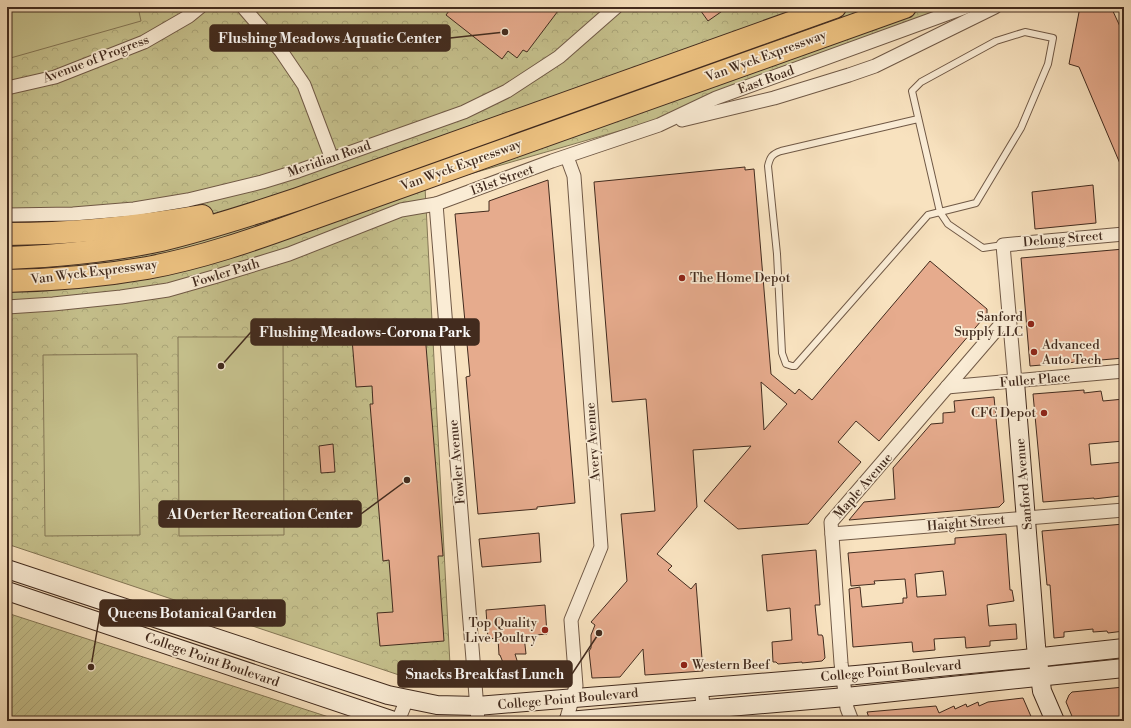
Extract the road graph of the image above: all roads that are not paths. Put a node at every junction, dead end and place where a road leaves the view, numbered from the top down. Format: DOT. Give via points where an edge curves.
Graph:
graph roads {
  1 [pos="200,7"];
  2 [pos="243,7"];
  3 [pos="616,7"];
  4 [pos="835,7"];
  5 [pos="905,7"];
  6 [pos="966,7"];
  7 [pos="995,7"];
  8 [pos="7,88"];
  9 [pos="918,119"];
  10 [pos="659,125"];
  11 [pos="567,157"];
  12 [pos="332,159"];
  13 [pos="298,199"];
  14 [pos="436,204"];
  15 [pos="940,212"];
  16 [pos="7,215"];
  17 [pos="7,234"];
  18 [pos="1124,234"];
  19 [pos="1003,245"];
  20 [pos="7,258"];
  21 [pos="85,276"];
  22 [pos="7,281"];
  23 [pos="7,292"];
  24 [pos="7,307"];
  25 [pos="1009,315"];
  26 [pos="1124,371"];
  27 [pos="1015,382"];
  28 [pos="947,387"];
  29 [pos="1124,510"];
  30 [pos="1026,518"];
  31 [pos="832,534"];
  32 [pos="7,569"];
  33 [pos="7,591"];
  34 [pos="1124,648"];
  35 [pos="1038,658"];
  36 [pos="1124,668"];
  37 [pos="474,672"];
  38 [pos="502,672"];
  39 [pos="843,676"];
  40 [pos="1040,677"];
  41 [pos="701,688"];
  42 [pos="846,697"];
  43 [pos="572,698"];
  44 [pos="407,699"];
  45 [pos="477,713"];
  46 [pos="704,716"];
  47 [pos="394,721"];
  48 [pos="398,721"];
  49 [pos="567,721"];
  50 [pos="852,721"];
  51 [pos="1055,721"];
  1 -- 8 [label="street, Avenue of Progress" via="144,42 55,77"];
  2 -- 12 [label="street" via="281,51 304,85"];
  3 -- 12 [label="street, Meridian Road" via="559,57 506,91 464,112"];
  4 -- 13 [label="highway, Van Wyck Expressway"];
  5 -- 21 [label="highway, Van Wyck Expressway" via="247,241 160,265"];
  6 -- 10 [label="street, East Road" via="716,98"];
  7 -- 10 [label="street" via="875,66 774,98"];
  9 -- 15 [label="lane"];
  9 -- 15 [label="lane" via="912,91 920,82 996,41 1025,32 1054,38 1048,64 1021,128 976,203"];
  9 -- 15 [label="lane" via="773,153 769,158 782,353 786,364 796,366 928,215"];
  10 -- 11 [label="street, East Road"];
  11 -- 14 [label="street, 131st Street"];
  11 -- 43 [label="street, Avery Avenue" via="574,176 600,547 571,620 576,686"];
  12 -- 16 [label="street, Meridian Road" via="269,180 188,200 73,214"];
  13 -- 17 [label="highway" via="126,228"];
  13 -- 20 [label="highway, Van Wyck Expressway" via="161,240 83,253"];
  14 -- 24 [label="street, Fowler Path" via="401,210 289,254 168,290 121,297"];
  14 -- 37 [label="street, Fowler Avenue"];
  15 -- 19 [label="lane" via="948,224 983,248"];
  18 -- 19 [label="street, Delong Street"];
  19 -- 25 [label="street, Sanford Avenue"];
  21 -- 22 [label="highway, Van Wyck Expressway"];
  21 -- 23 [label="highway"];
  25 -- 27 [label="street, Sanford Avenue"];
  25 -- 28 [label="street, Maple Avenue"];
  26 -- 27 [label="street, Fuller Place"];
  27 -- 28 [label="street, Fuller Place"];
  27 -- 30 [label="main road, Sanford Avenue"];
  28 -- 31 [label="street, Maple Avenue" via="831,522"];
  29 -- 30 [label="street, Haight Street"];
  30 -- 31 [label="street, Haight Street"];
  30 -- 35 [label="main road, Sanford Avenue"];
  31 -- 39 [label="street, Maple Avenue"];
  32 -- 44 [label="main road, College Point Boulevard" via="388,695"];
  33 -- 47 [label="main road, College Point Boulevard"];
  34 -- 35 [label="main road, College Point Boulevard"];
  35 -- 39 [label="main road, College Point Boulevard"];
  35 -- 40 [label="main road, Sanford Avenue"];
  36 -- 40 [label="main road, College Point Boulevard"];
  37 -- 38 [label="lane"];
  37 -- 45 [label="street, Fowler Avenue"];
  39 -- 41 [label="main road, College Point Boulevard"];
  39 -- 42 [label="street, Maple Avenue"];
  40 -- 42 [label="main road, College Point Boulevard"];
  40 -- 51 [label="main road, Sanford Avenue" via="1042,691"];
  41 -- 43 [label="main road, College Point Boulevard"];
  41 -- 46 [label="street"];
  42 -- 46 [label="main road, College Point Boulevard"];
  42 -- 50 [label="street, Maple Avenue"];
  43 -- 45 [label="main road, College Point Boulevard"];
  43 -- 49 [label="street, Avery Avenue"];
  44 -- 45 [label="main road, College Point Boulevard"];
  44 -- 48 [label="street"];
  46 -- 49 [label="main road, College Point Boulevard"];
}
